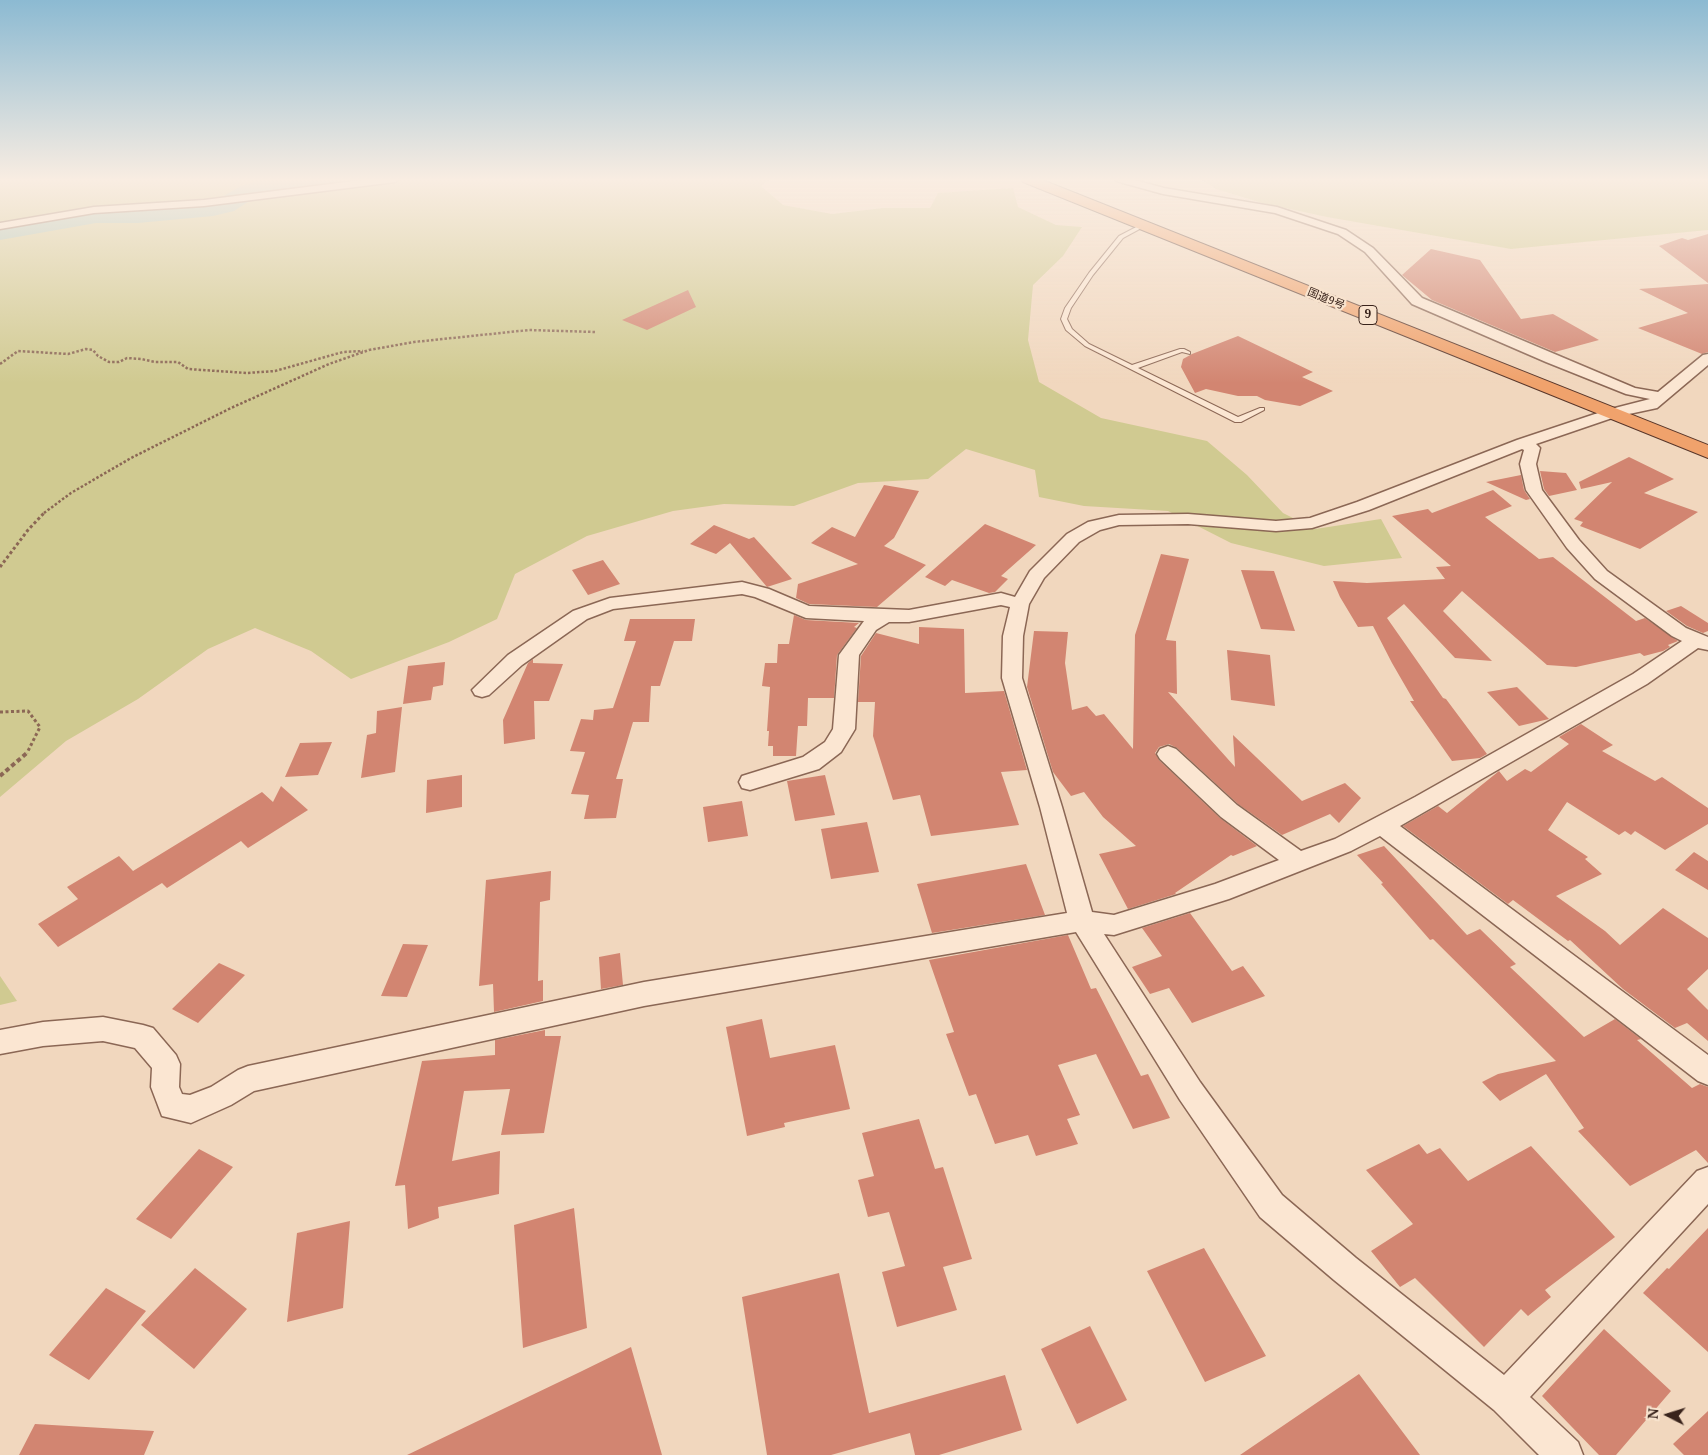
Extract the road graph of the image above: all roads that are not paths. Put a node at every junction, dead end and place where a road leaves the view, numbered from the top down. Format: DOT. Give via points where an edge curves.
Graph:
graph roads {
  1 [pos="1112,247"];
  2 [pos="1199,247"];
  3 [pos="1226,247"];
  4 [pos="1364,247"];
  5 [pos="1188,353"];
  6 [pos="1708,358"];
  7 [pos="1133,367"];
  8 [pos="1659,397"];
  9 [pos="1633,408"];
  10 [pos="1262,409"];
  11 [pos="1612,413"];
  12 [pos="1708,437"];
  13 [pos="1524,443"];
  14 [pos="1708,452"];
  15 [pos="1020,604"];
  16 [pos="885,616"];
  17 [pos="1702,642"];
  18 [pos="482,690"];
  19 [pos="1168,754"];
  20 [pos="750,782"];
  21 [pos="1382,825"];
  22 [pos="1299,862"];
  23 [pos="1082,921"];
  24 [pos="0,1042"];
  25 [pos="1708,1072"];
  26 [pos="1708,1182"];
  27 [pos="1506,1398"];
  28 [pos="1565,1455"];
  1 -- 7 [label="lane" via="1068,308 1064,319 1069,330 1087,345"];
  2 -- 11 [label="highway, 国道9号 / 9"];
  3 -- 9 [label="highway, 国道9号 / 9"];
  4 -- 8 [label="street" via="1417,301 1631,391"];
  5 -- 7 [label="lane" via="1182,350"];
  6 -- 8 [label="street"];
  7 -- 10 [label="lane" via="1238,420"];
  8 -- 9 [label="street" via="1652,406"];
  9 -- 11 [label="street"];
  9 -- 12 [label="highway, 国道9号 / 9"];
  11 -- 13 [label="street"];
  11 -- 14 [label="highway, 国道9号 / 9"];
  13 -- 15 [label="street" via="1312,523 1276,526 1188,519 1119,520 1094,526 1073,538 1036,575"];
  13 -- 17 [label="street" via="1532,448 1528,464 1534,490 1573,544 1601,575 1680,632"];
  15 -- 16 [label="street" via="1002,599 909,616"];
  15 -- 23 [label="street" via="1013,636 1012,678"];
  16 -- 18 [label="street" via="806,612 762,592 742,588 610,604 580,615 515,660"];
  16 -- 20 [label="street" via="870,626 849,655 844,729 832,747 810,763"];
  17 -- 21 [label="street"];
  19 -- 22 [label="street" via="1230,811"];
  21 -- 22 [label="street"];
  21 -- 25 [label="street"];
  22 -- 23 [label="street" via="1220,892 1114,925"];
  23 -- 24 [label="street" via="634,996 248,1079 191,1109 172,1106 165,1087 166,1064 143,1037 104,1029 43,1034"];
  23 -- 27 [label="street" via="1190,1091 1271,1206"];
  26 -- 27 [label="street"];
  27 -- 28 [label="street"];
}
